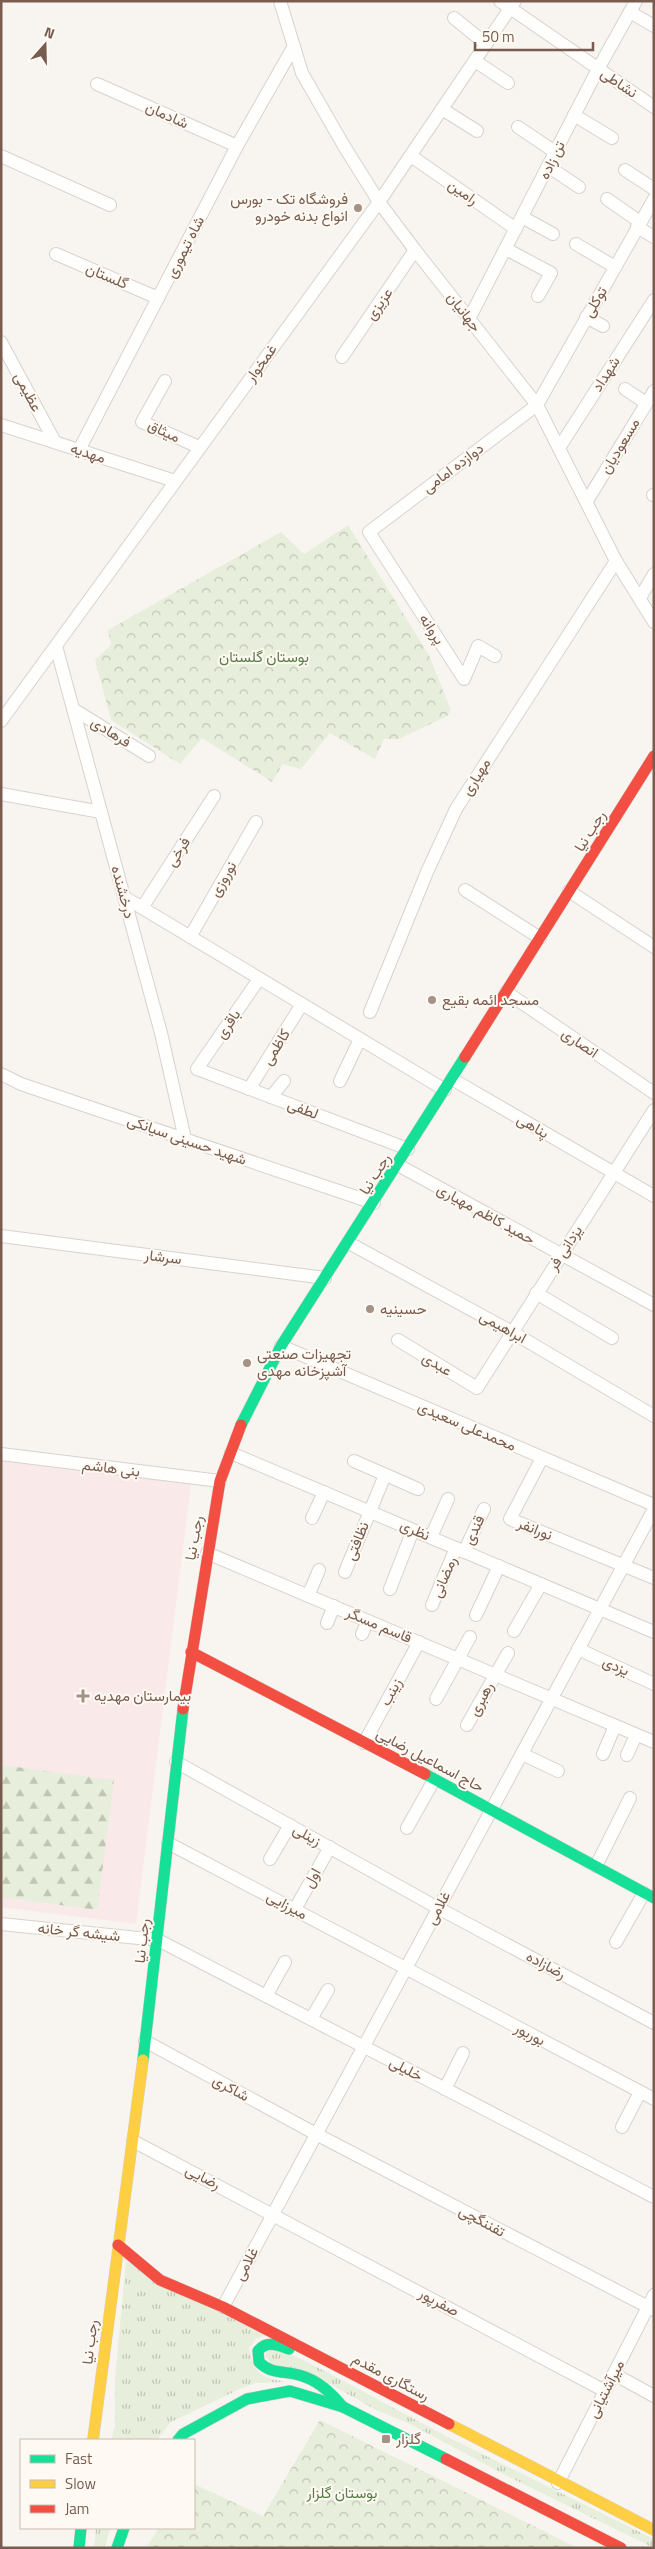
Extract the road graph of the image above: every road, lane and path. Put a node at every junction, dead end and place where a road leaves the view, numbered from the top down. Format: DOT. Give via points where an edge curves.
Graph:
graph roads {
  1 [pos="280,1"];
  2 [pos="508,4"];
  3 [pos="633,7"];
  4 [pos="454,18"];
  5 [pos="654,26"];
  6 [pos="486,44"];
  7 [pos="294,46"];
  8 [pos="475,61"];
  9 [pos="598,69"];
  10 [pos="508,83"];
  11 [pos="97,84"];
  12 [pos="654,106"];
  13 [pos="442,109"];
  14 [pos="574,115"];
  15 [pos="518,127"];
  16 [pos="477,131"];
  17 [pos="612,138"];
  18 [pos="237,146"];
  19 [pos="556,152"];
  20 [pos="1,156"];
  21 [pos="411,156"];
  22 [pos="549,167"];
  23 [pos="625,170"];
  24 [pos="579,186"];
  25 [pos="654,188"];
  26 [pos="608,199"];
  27 [pos="654,199"];
  28 [pos="380,202"];
  29 [pos="110,205"];
  30 [pos="522,217"];
  31 [pos="639,225"];
  32 [pos="516,229"];
  33 [pos="553,234"];
  34 [pos="654,237"];
  35 [pos="576,244"];
  36 [pos="506,249"];
  37 [pos="415,250"];
  38 [pos="56,254"];
  39 [pos="615,268"];
  40 [pos="538,296"];
  41 [pos="158,298"];
  42 [pos="654,300"];
  43 [pos="586,318"];
  44 [pos="469,319"];
  45 [pos="603,326"];
  46 [pos="1,342"];
  47 [pos="342,357"];
  48 [pos="165,381"];
  49 [pos="625,388"];
  50 [pos="654,391"];
  51 [pos="646,403"];
  52 [pos="536,405"];
  53 [pos="1,425"];
  54 [pos="55,442"];
  55 [pos="200,447"];
  56 [pos="559,448"];
  57 [pos="79,450"];
  58 [pos="175,481"];
  59 [pos="587,501"];
  60 [pos="369,532"];
  61 [pos="616,561"];
  62 [pos="654,574"];
  63 [pos="640,598"];
  64 [pos="654,622"];
  65 [pos="56,646"];
  66 [pos="495,656"];
  67 [pos="73,708"];
  68 [pos="1,720"];
  69 [pos="149,756"];
  70 [pos="654,756"];
  71 [pos="1,794"];
  72 [pos="214,796"];
  73 [pos="101,812"];
  74 [pos="256,822"];
  75 [pos="465,890"];
  76 [pos="569,891"];
  77 [pos="124,897"];
  78 [pos="142,908"];
  79 [pos="190,937"];
  80 [pos="540,938"];
  81 [pos="654,947"];
  82 [pos="259,978"];
  83 [pos="506,992"];
  84 [pos="302,1004"];
  85 [pos="370,1012"];
  86 [pos="360,1039"];
  87 [pos="197,1069"];
  88 [pos="1,1074"];
  89 [pos="452,1079"];
  90 [pos="284,1080"];
  91 [pos="340,1081"];
  92 [pos="249,1089"];
  93 [pos="445,1090"];
  94 [pos="654,1093"];
  95 [pos="271,1097"];
  96 [pos="654,1110"];
  97 [pos="185,1139"];
  98 [pos="408,1149"];
  99 [pos="398,1165"];
  100 [pos="614,1172"];
  101 [pos="654,1196"];
  102 [pos="374,1203"];
  103 [pos="1,1236"];
  104 [pos="349,1243"];
  105 [pos="560,1255"];
  106 [pos="325,1278"];
  107 [pos="536,1293"];
  108 [pos="654,1305"];
  109 [pos="512,1332"];
  110 [pos="612,1338"];
  111 [pos="398,1340"];
  112 [pos="281,1346"];
  113 [pos="477,1388"];
  114 [pos="654,1416"];
  115 [pos="231,1453"];
  116 [pos="1,1454"];
  117 [pos="542,1458"];
  118 [pos="354,1461"];
  119 [pos="385,1475"];
  120 [pos="220,1481"];
  121 [pos="418,1489"];
  122 [pos="324,1492"];
  123 [pos="448,1499"];
  124 [pos="654,1507"];
  125 [pos="484,1509"];
  126 [pos="369,1511"];
  127 [pos="312,1518"];
  128 [pos="413,1530"];
  129 [pos="431,1537"];
  130 [pos="460,1550"];
  131 [pos="206,1553"];
  132 [pos="624,1565"];
  133 [pos="499,1566"];
  134 [pos="319,1570"];
  135 [pos="345,1572"];
  136 [pos="654,1578"];
  137 [pos="541,1584"];
  138 [pos="390,1589"];
  139 [pos="308,1596"];
  140 [pos="432,1605"];
  141 [pos="334,1606"];
  142 [pos="599,1609"];
  143 [pos="476,1616"];
  144 [pos="368,1621"];
  145 [pos="327,1623"];
  146 [pos="514,1631"];
  147 [pos="654,1632"];
  148 [pos="362,1634"];
  149 [pos="470,1637"];
  150 [pos="419,1642"];
  151 [pos="578,1649"];
  152 [pos="191,1652"];
  153 [pos="508,1652"];
  154 [pos="457,1658"];
  155 [pos="495,1674"];
  156 [pos="654,1684"];
  157 [pos="552,1698"];
  158 [pos="436,1699"];
  159 [pos="467,1725"];
  160 [pos="615,1726"];
  161 [pos="636,1734"];
  162 [pos="654,1742"];
  163 [pos="364,1743"];
  164 [pos="522,1754"];
  165 [pos="602,1754"];
  166 [pos="627,1755"];
  167 [pos="176,1762"];
  168 [pos="558,1771"];
  169 [pos="434,1780"];
  170 [pos="630,1798"];
  171 [pos="492,1809"];
  172 [pos="290,1825"];
  173 [pos="407,1828"];
  174 [pos="168,1843"];
  175 [pos="330,1847"];
  176 [pos="270,1859"];
  177 [pos="596,1866"];
  178 [pos="649,1896"];
  179 [pos="438,1908"];
  180 [pos="295,1909"];
  181 [pos="1,1924"];
  182 [pos="158,1940"];
  183 [pos="616,1942"];
  184 [pos="285,1962"];
  185 [pos="406,1968"];
  186 [pos="328,1990"];
  187 [pos="266,1996"];
  188 [pos="311,2019"];
  189 [pos="654,2023"];
  190 [pos="146,2041"];
  191 [pos="364,2046"];
  192 [pos="463,2053"];
  193 [pos="445,2089"];
  194 [pos="640,2092"];
  195 [pos="654,2099"];
  196 [pos="622,2127"];
  197 [pos="316,2134"];
  198 [pos="133,2141"];
  199 [pos="654,2197"];
  200 [pos="273,2214"];
  201 [pos="118,2245"];
  202 [pos="654,2295"];
  203 [pos="223,2306"];
  204 [pos="651,2309"];
  205 [pos="339,2367"];
  206 [pos="614,2374"];
  207 [pos="605,2391"];
  208 [pos="654,2396"];
  209 [pos="343,2407"];
  210 [pos="93,2439"];
  211 [pos="179,2439"];
  212 [pos="558,2482"];
  213 [pos="81,2529"];
  214 [pos="124,2529"];
  215 [pos="654,2530"];
  216 [pos="79,2548"];
  217 [pos="117,2548"];
  218 [pos="621,2548"];
  1 -- 7 [label="street, جهانیان"];
  2 -- 6 [label="street, غمخوار"];
  2 -- 9 [label="street, نشاطی"];
  3 -- 5 [label="street"];
  3 -- 9 [label="street, تن زاده"];
  4 -- 6 [label="street"];
  6 -- 8 [label="street, غمخوار"];
  7 -- 18 [label="street, شاه تیموری"];
  7 -- 28 [label="street, جهانیان" via="302,73"];
  8 -- 10 [label="street"];
  8 -- 13 [label="street, غمخوار"];
  9 -- 12 [label="street, نشاطی"];
  9 -- 14 [label="street, تن زاده"];
  11 -- 18 [label="street, شادمان"];
  13 -- 16 [label="street"];
  13 -- 21 [label="street, غمخوار"];
  14 -- 17 [label="street"];
  14 -- 19 [label="street, تن زاده"];
  15 -- 19 [label="street"];
  18 -- 41 [label="street, شاه تیموری"];
  19 -- 22 [label="street, تن زاده"];
  20 -- 29 [label="street"];
  21 -- 28 [label="street, غمخوار"];
  21 -- 32 [label="street, رامین"];
  22 -- 24 [label="street"];
  22 -- 30 [label="street, تن زاده"];
  23 -- 25 [label="street"];
  26 -- 31 [label="street"];
  27 -- 31 [label="street, توکلی"];
  28 -- 37 [label="street, جهانیان"];
  28 -- 55 [label="street, غمخوار"];
  30 -- 32 [label="street, تن زاده"];
  30 -- 33 [label="street"];
  31 -- 34 [label="street"];
  31 -- 39 [label="street, توکلی"];
  32 -- 36 [label="street, تن زاده"];
  35 -- 39 [label="street"];
  36 -- 40 [label="street" via="551,273"];
  36 -- 44 [label="street, تن زاده"];
  37 -- 44 [label="street, جهانیان"];
  37 -- 47 [label="street, عزیزی"];
  38 -- 41 [label="street, گلستان"];
  39 -- 43 [label="street, توکلی"];
  41 -- 57 [label="street, شاه تیموری"];
  42 -- 56 [label="street, شهداد"];
  43 -- 45 [label="street"];
  43 -- 52 [label="street, توکلی"];
  44 -- 52 [label="street, جهانیان"];
  46 -- 54 [label="street, عظیمی"];
  48 -- 55 [label="street, میثاق" via="142,422"];
  49 -- 51 [label="street"];
  50 -- 51 [label="street, مسعودیان"];
  51 -- 59 [label="street, مسعودیان"];
  52 -- 56 [label="street, جهانیان"];
  52 -- 60 [label="street, دوازده امامی"];
  53 -- 54 [label="street, مهدیه"];
  54 -- 57 [label="street, مهدیه"];
  55 -- 58 [label="street, غمخوار"];
  56 -- 59 [label="street, جهانیان"];
  57 -- 58 [label="street, مهدیه"];
  58 -- 65 [label="street, غمخوار"];
  59 -- 61 [label="street, جهانیان"];
  60 -- 66 [label="street, پروانه" via="464,678 478,646"];
  61 -- 63 [label="street, جهانیان"];
  61 -- 85 [label="street, مهیاری" via="456,809"];
  62 -- 63 [label="street"];
  63 -- 64 [label="street, جهانیان"];
  65 -- 67 [label="street, درخشنده"];
  65 -- 68 [label="street, غمخوار"];
  67 -- 69 [label="street, فرهادی"];
  67 -- 73 [label="street, درخشنده"];
  70 -- 76 [label="main road, رجب نیا"];
  71 -- 73 [label="street"];
  72 -- 78 [label="street, فرخی"];
  73 -- 77 [label="street, درخشنده"];
  74 -- 79 [label="street, نوروزی"];
  75 -- 80 [label="street"];
  76 -- 80 [label="main road, رجب نیا"];
  76 -- 81 [label="street"];
  77 -- 78 [label="street"];
  77 -- 97 [label="street, درخشنده" via="161,1033"];
  78 -- 79 [label="street"];
  79 -- 82 [label="street"];
  80 -- 83 [label="main road, رجب نیا"];
  82 -- 84 [label="street"];
  82 -- 87 [label="street, باقری"];
  83 -- 89 [label="main road, رجب نیا"];
  83 -- 94 [label="street, انصاری"];
  84 -- 86 [label="street"];
  84 -- 92 [label="street, کاظمی"];
  86 -- 91 [label="street"];
  86 -- 93 [label="street"];
  87 -- 92 [label="street, لطفی"];
  88 -- 97 [label="street, شهید حسینی سیانکی" via="21,1084"];
  89 -- 93 [label="main road, رجب نیا"];
  89 -- 100 [label="street, پناهی"];
  90 -- 95 [label="street"];
  92 -- 95 [label="street, لطفی"];
  93 -- 98 [label="main road, رجب نیا"];
  95 -- 98 [label="street, لطفی"];
  96 -- 100 [label="street, یزدانی فر"];
  97 -- 102 [label="street, شهید حسینی سیانکی"];
  98 -- 99 [label="main road, رجب نیا"];
  99 -- 102 [label="main road, رجب نیا"];
  99 -- 105 [label="street, حمید کاظم مهیاری"];
  100 -- 101 [label="street"];
  100 -- 105 [label="street, یزدانی فر"];
  102 -- 104 [label="main road, رجب نیا"];
  103 -- 106 [label="street, سرشار"];
  104 -- 106 [label="main road, رجب نیا"];
  104 -- 109 [label="street, ابراهیمی"];
  105 -- 107 [label="street, یزدانی فر"];
  105 -- 108 [label="street, حمید کاظم مهیاری"];
  106 -- 112 [label="main road, رجب نیا"];
  107 -- 109 [label="street, یزدانی فر"];
  107 -- 110 [label="street"];
  109 -- 113 [label="street, یزدانی فر"];
  109 -- 114 [label="street, ابراهیمی"];
  111 -- 113 [label="street, عبدی"];
  112 -- 115 [label="main road, رجب نیا" via="242,1422"];
  112 -- 117 [label="street, محمدعلی سعیدی"];
  115 -- 120 [label="main road, رجب نیا"];
  115 -- 122 [label="street, نظری"];
  116 -- 120 [label="street, بنی هاشم"];
  117 -- 124 [label="street, محمدعلی سعیدی"];
  117 -- 132 [label="street, نورانفر" via="510,1520"];
  118 -- 119 [label="street"];
  119 -- 121 [label="street"];
  119 -- 126 [label="street, نظافتی"];
  120 -- 131 [label="main road, رجب نیا"];
  122 -- 126 [label="street, نظری"];
  122 -- 127 [label="street"];
  123 -- 129 [label="street"];
  124 -- 132 [label="street, غلامی"];
  125 -- 130 [label="street, قندی"];
  126 -- 128 [label="street, نظری"];
  126 -- 135 [label="street, نظافتی"];
  128 -- 129 [label="street, نظری"];
  128 -- 138 [label="street"];
  129 -- 130 [label="street, نظری"];
  130 -- 133 [label="street, نظری"];
  130 -- 140 [label="street, رمضانی"];
  131 -- 139 [label="street, قاسم مسگر"];
  131 -- 152 [label="main road, رجب نیا"];
  132 -- 136 [label="street"];
  132 -- 142 [label="street, غلامی"];
  133 -- 137 [label="street, نظری"];
  133 -- 143 [label="street"];
  134 -- 139 [label="street"];
  137 -- 142 [label="street, نظری"];
  137 -- 146 [label="street"];
  139 -- 141 [label="street, قاسم مسگر"];
  141 -- 144 [label="street, قاسم مسگر"];
  141 -- 145 [label="street"];
  142 -- 147 [label="street, نظری"];
  142 -- 151 [label="street, غلامی"];
  144 -- 148 [label="street"];
  144 -- 150 [label="street, قاسم مسگر"];
  149 -- 154 [label="street"];
  150 -- 154 [label="street, قاسم مسگر"];
  150 -- 163 [label="street, زینب"];
  151 -- 156 [label="street, یزدی"];
  151 -- 157 [label="street, غلامی"];
  152 -- 163 [label="main road, حاج اسماعیل رضایی"];
  152 -- 167 [label="main road, رجب نیا"];
  153 -- 155 [label="street, رهبری"];
  154 -- 155 [label="street, قاسم مسگر"];
  154 -- 158 [label="street"];
  155 -- 157 [label="street, قاسم مسگر"];
  155 -- 159 [label="street, رهبری"];
  157 -- 160 [label="street, قاسم مسگر"];
  157 -- 164 [label="street, غلامی"];
  160 -- 161 [label="street, قاسم مسگر"];
  160 -- 165 [label="street"];
  161 -- 162 [label="street, قاسم مسگر"];
  161 -- 166 [label="street"];
  163 -- 169 [label="main road, حاج اسماعیل رضایی"];
  164 -- 168 [label="street"];
  164 -- 171 [label="street, غلامی"];
  167 -- 172 [label="street, زینلی"];
  167 -- 174 [label="main road, رجب نیا"];
  169 -- 171 [label="main road, حاج اسماعیل رضایی"];
  169 -- 173 [label="street"];
  170 -- 177 [label="street"];
  171 -- 177 [label="main road, حاج اسماعیل رضایی"];
  171 -- 179 [label="street, غلامی"];
  172 -- 175 [label="street, زینلی"];
  172 -- 176 [label="street"];
  174 -- 180 [label="street, میرزایی"];
  174 -- 182 [label="main road, رجب نیا"];
  175 -- 179 [label="street, زینلی"];
  175 -- 180 [label="street, اول"];
  177 -- 178 [label="main road, حاج اسماعیل رضایی"];
  178 -- 183 [label="street"];
  179 -- 185 [label="street, غلامی"];
  179 -- 189 [label="street, رضازاده"];
  180 -- 185 [label="street, میرزایی"];
  181 -- 182 [label="street, شیشه گر خانه"];
  182 -- 187 [label="street, خلیلی"];
  182 -- 190 [label="main road, رجب نیا"];
  184 -- 187 [label="street"];
  185 -- 191 [label="street, غلامی"];
  185 -- 194 [label="street, بوربور"];
  186 -- 188 [label="street"];
  187 -- 188 [label="street, خلیلی"];
  188 -- 191 [label="street, خلیلی"];
  190 -- 197 [label="street, شاکری"];
  190 -- 198 [label="main road, رجب نیا"];
  191 -- 193 [label="street, خلیلی"];
  191 -- 197 [label="street, غلامی"];
  192 -- 193 [label="street"];
  193 -- 199 [label="street, خلیلی"];
  194 -- 195 [label="street, بوربور"];
  194 -- 196 [label="street"];
  197 -- 200 [label="street, غلامی"];
  197 -- 204 [label="street, تفننگچی"];
  198 -- 200 [label="street, رضایی"];
  198 -- 201 [label="main road, رجب نیا"];
  200 -- 203 [label="street, غلامی"];
  200 -- 207 [label="street, صفرپور"];
  201 -- 203 [label="main road, رستگاری مقدم" via="160,2280"];
  201 -- 210 [label="main road, رجب نیا"];
  202 -- 204 [label="street, میرآشتیانی"];
  203 -- 205 [label="main road, رستگاری مقدم"];
  204 -- 206 [label="street, میرآشتیانی"];
  205 -- 209 [label="main road" via="271,2342 258,2351 262,2366 302,2375 328,2389"];
  205 -- 212 [label="main road, رستگاری مقدم"];
  206 -- 207 [label="street, میرآشتیانی"];
  206 -- 208 [label="street"];
  207 -- 212 [label="street, میرآشتیانی"];
  209 -- 211 [label="main road" via="290,2391 247,2399"];
  209 -- 218 [label="main road"];
  212 -- 215 [label="main road, رستگاری مقدم"];
  213 -- 216 [label="main road"];
  214 -- 217 [label="main road"];
}
